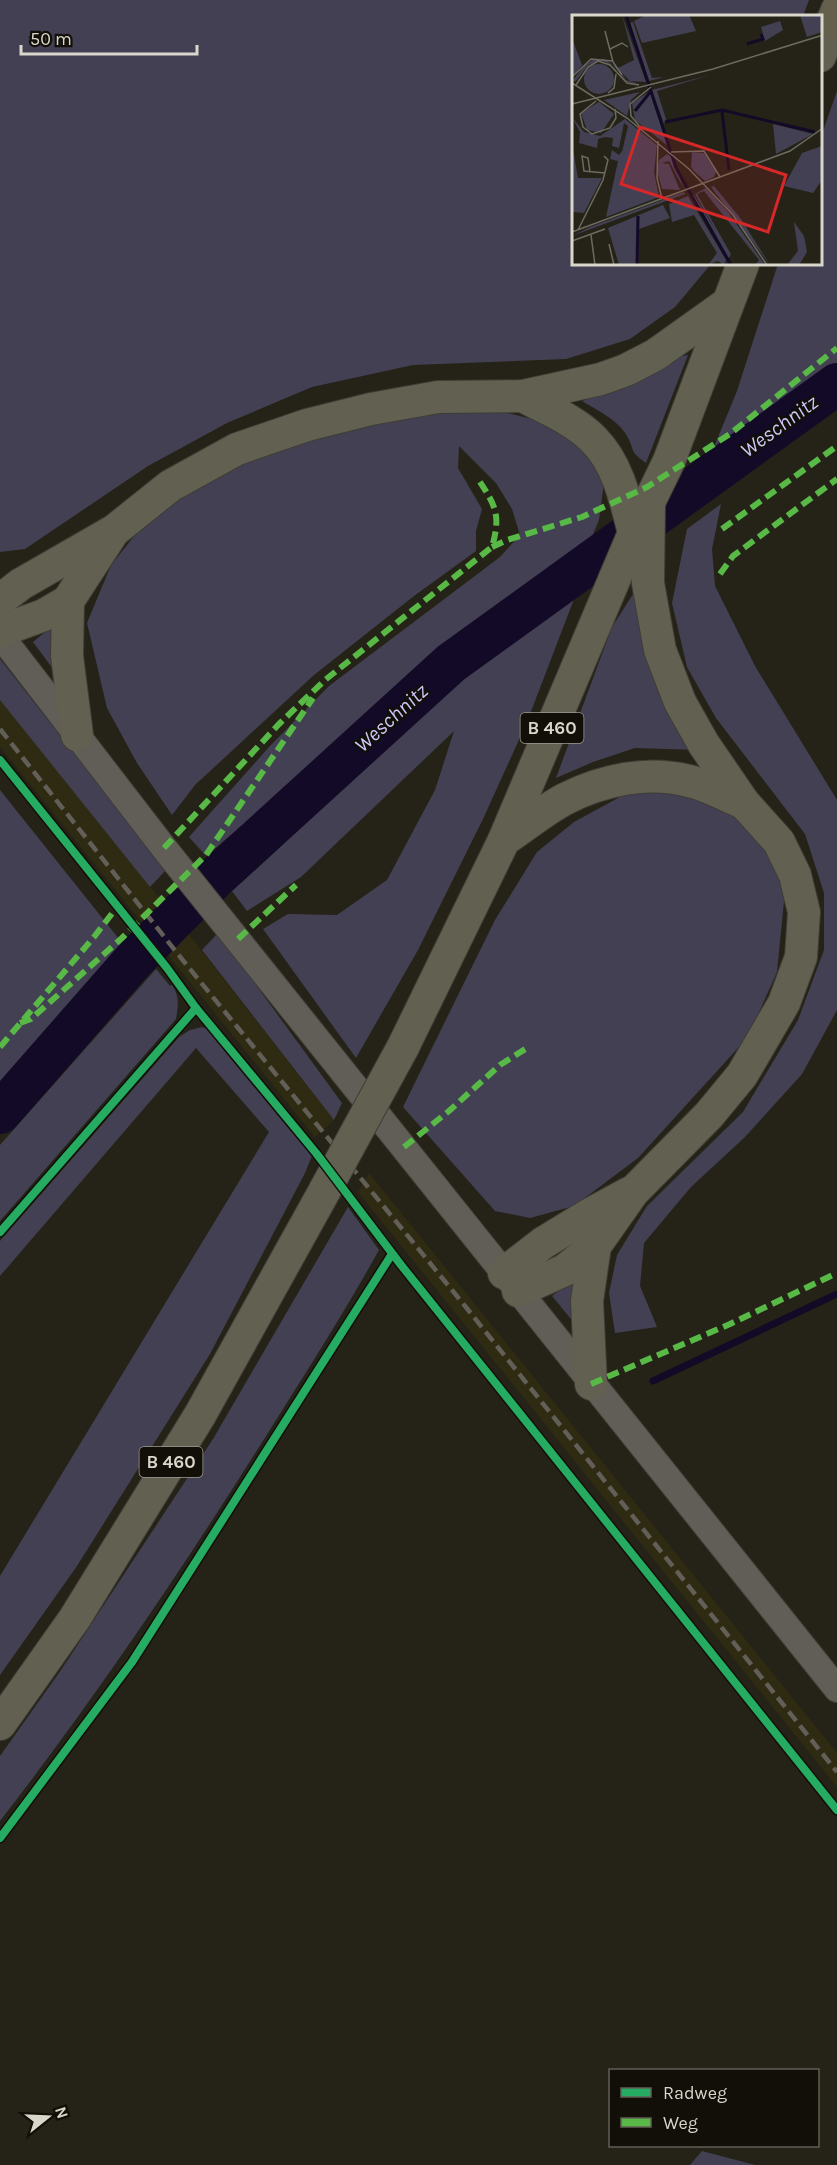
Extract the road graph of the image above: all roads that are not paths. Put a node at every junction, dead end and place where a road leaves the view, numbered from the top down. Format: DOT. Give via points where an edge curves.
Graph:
graph roads {
  1 [pos="836,15"];
  2 [pos="822,51"];
  3 [pos="742,266"];
  4 [pos="729,303"];
  5 [pos="523,396"];
  6 [pos="636,497"];
  7 [pos="115,530"];
  8 [pos="0,600"];
  9 [pos="68,601"];
  10 [pos="0,633"];
  11 [pos="77,735"];
  12 [pos="744,803"];
  13 [pos="504,840"];
  14 [pos="633,1192"];
  15 [pos="595,1246"];
  16 [pos="511,1282"];
  17 [pos="591,1384"];
  18 [pos="837,1689"];
  19 [pos="0,1724"];
  1 -- 2 [label="main road"];
  3 -- 4 [label="main road, B 460"];
  4 -- 5 [label="main road" via="655,355 626,370"];
  4 -- 6 [label="main road, B 460" via="669,461"];
  5 -- 6 [label="main road" via="578,426 595,440"];
  5 -- 7 [label="main road" via="438,397 307,425 237,449 170,486"];
  6 -- 12 [label="main road" via="660,650 680,702"];
  6 -- 13 [label="main road, B 460" via="634,534"];
  7 -- 8 [label="main road"];
  7 -- 9 [label="main road"];
  9 -- 10 [label="main road"];
  9 -- 11 [label="main road" via="68,656"];
  10 -- 11 [label="street"];
  11 -- 16 [label="street"];
  12 -- 13 [label="main road" via="690,781 662,776 633,777 601,784 564,799"];
  12 -- 14 [label="main road" via="779,842 795,875 804,912 801,957 784,1003 742,1075 709,1115"];
  13 -- 19 [label="main road, B 460, bridge" via="403,1047 194,1425 75,1618"];
  14 -- 15 [label="main road"];
  14 -- 16 [label="main road" via="543,1243"];
  15 -- 16 [label="main road" via="566,1270"];
  15 -- 17 [label="main road" via="587,1301"];
  16 -- 17 [label="street"];
  17 -- 18 [label="street"];
}
